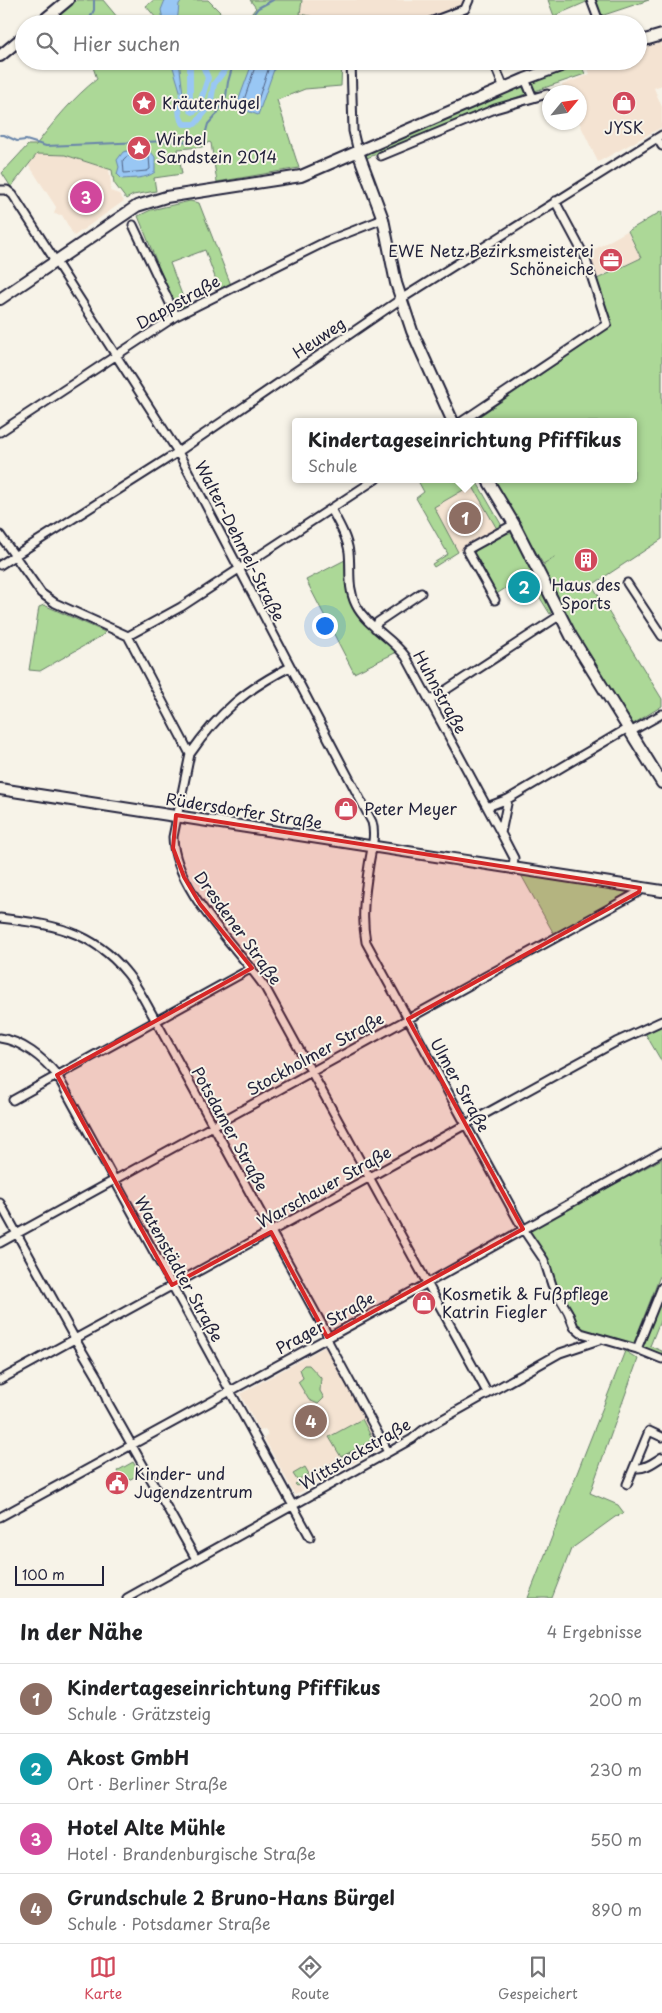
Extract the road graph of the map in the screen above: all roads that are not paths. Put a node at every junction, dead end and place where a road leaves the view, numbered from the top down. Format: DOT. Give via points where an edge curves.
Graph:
graph roads {
  1 [pos="68,0"];
  2 [pos="469,0"];
  3 [pos="591,0"];
  4 [pos="50,15"];
  5 [pos="449,15"];
  6 [pos="597,15"];
  7 [pos="662,34"];
  8 [pos="647,39"];
  9 [pos="15,44"];
  10 [pos="0,56"];
  11 [pos="351,70"];
  12 [pos="497,70"];
  13 [pos="550,70"];
  14 [pos="525,79"];
  15 [pos="504,88"];
  16 [pos="542,95"];
  17 [pos="532,98"];
  18 [pos="393,137"];
  19 [pos="660,137"];
  20 [pos="662,146"];
  21 [pos="398,149"];
  22 [pos="358,152"];
  23 [pos="381,156"];
  24 [pos="0,190"];
  25 [pos="556,201"];
  26 [pos="382,220"];
  27 [pos="133,225"];
  28 [pos="55,261"];
  29 [pos="401,298"];
  30 [pos="0,299"];
  31 [pos="176,316"];
  32 [pos="116,355"];
  33 [pos="451,418"];
  34 [pos="467,418"];
  35 [pos="0,432"];
  36 [pos="178,452"];
  37 [pos="370,483"];
  38 [pos="489,483"];
  39 [pos="331,509"];
  40 [pos="514,524"];
  41 [pos="0,534"];
  42 [pos="14,556"];
  43 [pos="0,565"];
  44 [pos="239,570"];
  45 [pos="627,583"];
  46 [pos="422,593"];
  47 [pos="495,600"];
  48 [pos="559,616"];
  49 [pos="374,628"];
  50 [pos="128,636"];
  51 [pos="662,636"];
  52 [pos="290,667"];
  53 [pos="429,701"];
  54 [pos="662,714"];
  55 [pos="629,730"];
  56 [pos="190,754"];
  57 [pos="662,783"];
  58 [pos="0,789"];
  59 [pos="508,799"];
  60 [pos="487,807"];
  61 [pos="176,816"];
  62 [pos="501,833"];
  63 [pos="372,846"];
  64 [pos="513,867"];
  65 [pos="640,888"];
  66 [pos="662,891"];
  67 [pos="0,918"];
  68 [pos="252,968"];
  69 [pos="408,1019"];
  70 [pos="156,1021"];
  71 [pos="662,1021"];
  72 [pos="0,1038"];
  73 [pos="311,1072"];
  74 [pos="56,1075"];
  75 [pos="13,1100"];
  76 [pos="466,1124"];
  77 [pos="212,1126"];
  78 [pos="662,1152"];
  79 [pos="369,1177"];
  80 [pos="114,1180"];
  81 [pos="0,1204"];
  82 [pos="523,1229"];
  83 [pos="270,1232"];
  84 [pos="16,1233"];
  85 [pos="0,1242"];
  86 [pos="426,1284"];
  87 [pos="172,1285"];
  88 [pos="662,1287"];
  89 [pos="327,1337"];
  90 [pos="75,1339"];
  91 [pos="599,1340"];
  92 [pos="637,1349"];
  93 [pos="662,1359"];
  94 [pos="0,1380"];
  95 [pos="230,1391"];
  96 [pos="488,1394"];
  97 [pos="662,1437"];
  98 [pos="132,1444"];
  99 [pos="388,1452"];
  100 [pos="662,1457"];
  101 [pos="634,1467"];
  102 [pos="627,1484"];
  103 [pos="293,1506"];
  104 [pos="0,1517"];
  105 [pos="310,1537"];
  106 [pos="196,1559"];
  107 [pos="128,1598"];
  1 -- 4 [label="street"];
  2 -- 5 [label="street" via="465,9"];
  3 -- 6 [label="street"];
  7 -- 8 [label="street"];
  9 -- 10 [label="street"];
  11 -- 22 [label="street" via="353,131"];
  12 -- 15 [label="street"];
  13 -- 14 [label="street"];
  14 -- 15 [label="street"];
  14 -- 17 [label="street"];
  15 -- 18 [label="street"];
  16 -- 17 [label="street"];
  17 -- 21 [label="street" via="495,108"];
  18 -- 21 [label="street"];
  18 -- 22 [label="street"];
  19 -- 20 [label="street, Heuweg"];
  19 -- 25 [label="street, Heuweg"];
  21 -- 23 [label="street"];
  22 -- 26 [label="street"];
  22 -- 28 [label="street" via="301,176 147,202 130,209"];
  24 -- 28 [label="street, Walter-Dehmel-Straße" via="7,190 13,195"];
  25 -- 29 [label="street, Heuweg"];
  25 -- 34 [label="street" via="585,258 607,324"];
  26 -- 29 [label="street"];
  26 -- 31 [label="street, Dappstraße" via="327,241"];
  27 -- 31 [label="street"];
  28 -- 30 [label="street"];
  28 -- 32 [label="street, Walter-Dehmel-Straße"];
  29 -- 33 [label="street" via="412,331"];
  29 -- 36 [label="street, Heuweg"];
  31 -- 32 [label="street, Dappstraße"];
  32 -- 35 [label="street, Dappstraße"];
  32 -- 36 [label="street, Walter-Dehmel-Straße"];
  36 -- 42 [label="street, Heuweg"];
  36 -- 44 [label="street, Walter-Dehmel-Straße"];
  37 -- 39 [label="street"];
  38 -- 40 [label="street"];
  39 -- 44 [label="street"];
  39 -- 49 [label="street, Huhnstraße" via="349,553 348,576 352,596"];
  40 -- 47 [label="street" via="467,550"];
  40 -- 48 [label="street"];
  41 -- 42 [label="street"];
  42 -- 43 [label="street, Heuweg"];
  42 -- 50 [label="street" via="41,593"];
  44 -- 50 [label="street"];
  44 -- 52 [label="street, Walter-Dehmel-Straße"];
  45 -- 51 [label="street"];
  46 -- 49 [label="street"];
  48 -- 53 [label="street"];
  48 -- 55 [label="street"];
  49 -- 53 [label="street, Huhnstraße" via="401,651"];
  50 -- 56 [label="street"];
  52 -- 56 [label="street" via="262,681 236,701 212,724"];
  52 -- 63 [label="street, Walter-Dehmel-Straße" via="372,822"];
  53 -- 60 [label="street, Huhnstraße"];
  54 -- 55 [label="street"];
  55 -- 57 [label="street"];
  55 -- 59 [label="street"];
  56 -- 61 [label="street, Dresdener Straße"];
  58 -- 61 [label="street, Rüdersdorfer Straße"];
  59 -- 60 [label="street"];
  59 -- 62 [label="street"];
  60 -- 62 [label="street, Huhnstraße"];
  61 -- 63 [label="street, Rüdersdorfer Straße"];
  61 -- 68 [label="street, Dresdener Straße" via="173,848 184,876 200,904"];
  62 -- 64 [label="street, Huhnstraße" via="514,858"];
  63 -- 64 [label="street, Rüdersdorfer Straße"];
  63 -- 69 [label="street, Ulmer Straße" via="364,902 366,942"];
  64 -- 65 [label="street, Rüdersdorfer Straße"];
  65 -- 66 [label="street, Rüdersdorfer Straße"];
  65 -- 69 [label="street, Stockholmer Straße" via="639,892"];
  67 -- 70 [label="street, Potsdamer Straße" via="43,923 68,930 101,947 127,973"];
  68 -- 70 [label="street"];
  68 -- 73 [label="street, Dresdener Straße"];
  69 -- 73 [label="street, Stockholmer Straße"];
  69 -- 76 [label="street, Ulmer Straße"];
  70 -- 74 [label="street"];
  70 -- 77 [label="street, Potsdamer Straße"];
  71 -- 76 [label="street, Warschauer Straße" via="616,1042"];
  72 -- 74 [label="street, Watenstädter Straße" via="39,1056"];
  73 -- 77 [label="street, Stockholmer Straße"];
  73 -- 79 [label="street, Dresdener Straße"];
  74 -- 75 [label="street"];
  74 -- 80 [label="street, Watenstädter Straße"];
  76 -- 79 [label="street, Warschauer Straße"];
  76 -- 82 [label="street, Ulmer Straße"];
  77 -- 80 [label="street, Stockholmer Straße"];
  77 -- 83 [label="street, Potsdamer Straße"];
  78 -- 82 [label="street, Prager Straße"];
  79 -- 83 [label="street, Warschauer Straße"];
  79 -- 86 [label="street, Dresdener Straße"];
  80 -- 84 [label="street, Stockholmer Straße"];
  80 -- 87 [label="street, Watenstädter Straße"];
  81 -- 84 [label="street"];
  82 -- 86 [label="street, Prager Straße"];
  82 -- 91 [label="street, Ulmer Straße" via="544,1260 552,1285 574,1328"];
  83 -- 87 [label="street, Warschauer Straße"];
  83 -- 89 [label="street, Potsdamer Straße"];
  84 -- 85 [label="street, Stockholmer Straße"];
  84 -- 90 [label="street"];
  86 -- 89 [label="street, Prager Straße"];
  86 -- 96 [label="street, Dresdener Straße"];
  87 -- 90 [label="street, Warschauer Straße"];
  87 -- 95 [label="street, Watenstädter Straße"];
  88 -- 92 [label="street"];
  89 -- 95 [label="street, Prager Straße"];
  89 -- 99 [label="street, Potsdamer Straße"];
  90 -- 94 [label="street, Warschauer Straße"];
  90 -- 98 [label="street"];
  91 -- 92 [label="street"];
  91 -- 96 [label="street, Wittstockstraße" via="560,1353"];
  92 -- 93 [label="street"];
  95 -- 98 [label="street, Prager Straße"];
  95 -- 103 [label="street, Watenstädter Straße"];
  96 -- 99 [label="street, Wittstockstraße"];
  97 -- 101 [label="street" via="649,1431"];
  98 -- 104 [label="street, Prager Straße"];
  98 -- 106 [label="street"];
  99 -- 103 [label="street, Wittstockstraße"];
  100 -- 101 [label="street" via="643,1468"];
  101 -- 102 [label="street"];
  103 -- 105 [label="street, Watenstädter Straße"];
  103 -- 106 [label="street, Wittstockstraße"];
  106 -- 107 [label="street, Wittstockstraße"];
}
